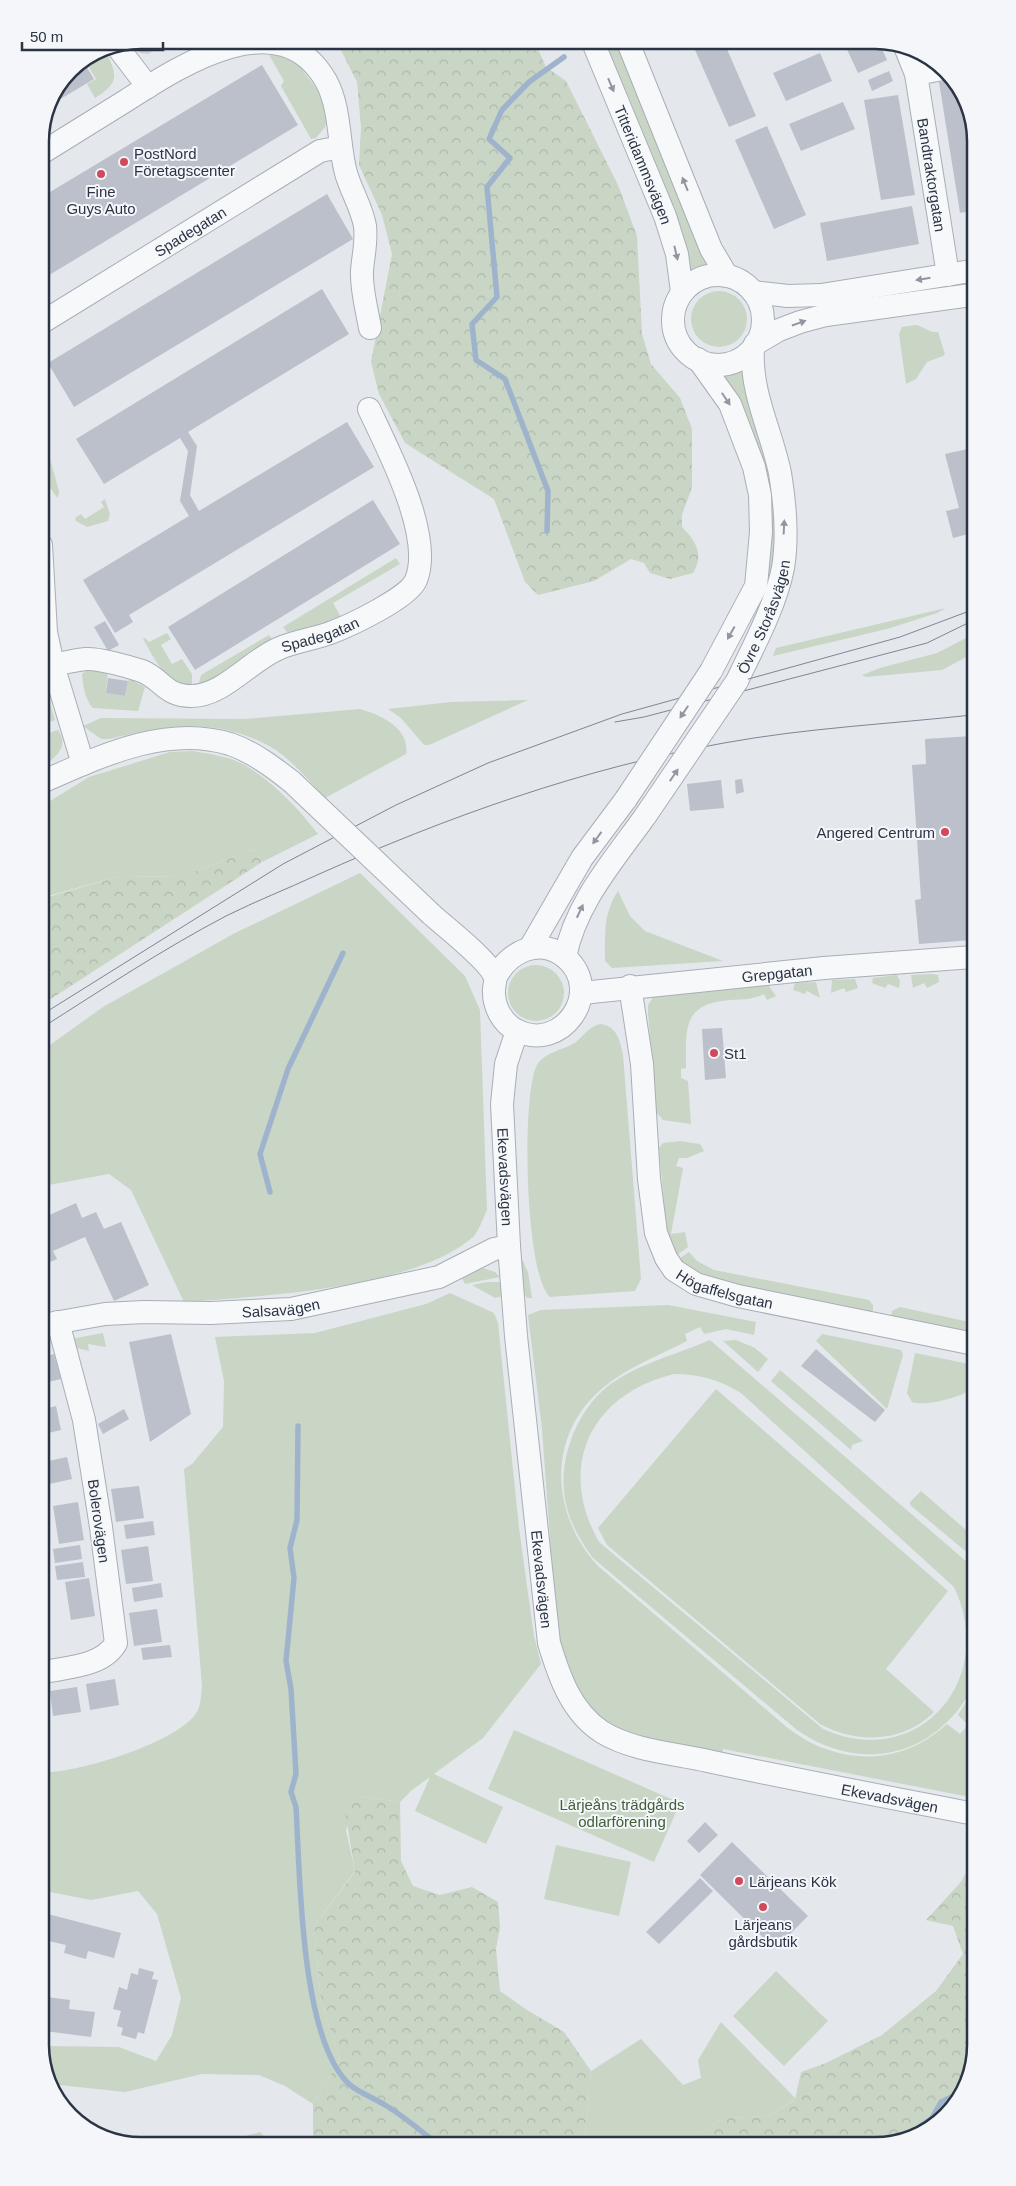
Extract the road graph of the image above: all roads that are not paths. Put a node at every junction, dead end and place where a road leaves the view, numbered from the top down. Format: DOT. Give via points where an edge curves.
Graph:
graph roads {
  1 [pos="219,49"];
  2 [pos="291,49"];
  3 [pos="596,49"];
  4 [pos="630,49"];
  5 [pos="121,51"];
  6 [pos="909,55"];
  7 [pos="935,71"];
  8 [pos="916,74"];
  9 [pos="148,86"];
  10 [pos="341,147"];
  11 [pos="49,148"];
  12 [pos="967,272"];
  13 [pos="948,275"];
  14 [pos="727,276"];
  15 [pos="682,292"];
  16 [pos="753,292"];
  17 [pos="967,296"];
  18 [pos="49,318"];
  19 [pos="370,328"];
  20 [pos="754,346"];
  21 [pos="698,359"];
  22 [pos="369,409"];
  23 [pos="761,602"];
  24 [pos="49,647"];
  25 [pos="53,666"];
  26 [pos="83,764"];
  27 [pos="49,779"];
  28 [pos="530,948"];
  29 [pos="565,957"];
  30 [pos="967,957"];
  31 [pos="495,979"];
  32 [pos="630,986"];
  33 [pos="582,993"];
  34 [pos="517,1030"];
  35 [pos="509,1246"];
  36 [pos="51,1323"];
  37 [pos="967,1343"];
  38 [pos="49,1671"];
  39 [pos="967,1812"];
  1 -- 9 [label="street"];
  2 -- 10 [label="street" via="309,60 326,81 334,104"];
  3 -- 15 [label="street, Titteridammsvägen, one-way" via="665,216 677,254"];
  14 -- 4 [label="street, Titteridammsvägen, one-way" via="712,249"];
  5 -- 9 [label="street"];
  6 -- 8 [label="street, Bandtraktorgatan"];
  7 -- 8 [label="street"];
  8 -- 13 [label="street, Bandtraktorgatan"];
  9 -- 11 [label="street"];
  10 -- 18 [label="street, Spadegatan" via="320,151"];
  10 -- 19 [label="street" via="346,173 364,224 366,246 362,273"];
  12 -- 13 [label="street"];
  13 -- 16 [label="street, one-way" via="822,295"];
  14 -- 15 [label="street" via="710,275 695,281"];
  14 -- 16 [label="street" via="746,284"];
  15 -- 21 [label="street" via="676,304 674,329 687,352"];
  16 -- 20 [label="street" via="759,302 763,324"];
  20 -- 17 [label="street, one-way" via="779,330 800,322"];
  20 -- 21 [label="street" via="733,362 715,364"];
  23 -- 20 [label="street, Övre Storåsvägen, one-way" via="783,568 785,515 780,472 755,388"];
  21 -- 23 [label="street, Övre Storåsvägen, one-way" via="730,404 754,467 760,495 758,574"];
  22 -- 25 [label="street, Spadegatan" via="402,484 420,537 416,581 407,591 370,615 330,633 277,649 213,691 193,696 176,695 142,671 88,658"];
  23 -- 28 [label="street, Övre Storåsvägen, one-way, bridge" via="582,858"];
  29 -- 23 [label="street, Övre Storåsvägen, one-way, bridge" via="570,934 584,904 737,681"];
  24 -- 25 [label="street"];
  25 -- 26 [label="street"];
  26 -- 27 [label="street"];
  26 -- 31 [label="street, bridge" via="149,742 188,738 212,740 247,752 292,782 485,963"];
  28 -- 29 [label="street" via="548,949"];
  28 -- 31 [label="street" via="508,958"];
  29 -- 33 [label="street" via="578,973"];
  30 -- 32 [label="street, Grepgatan"];
  31 -- 34 [label="street" via="497,1008 507,1023"];
  32 -- 33 [label="street, Grepgatan"];
  32 -- 37 [label="street, Högaffelsgatan" via="642,1064 649,1179 656,1233 674,1270 696,1284 738,1296"];
  33 -- 34 [label="street" via="575,1014 560,1030 546,1035 531,1035"];
  34 -- 35 [label="street, Ekevadsvägen" via="506,1064 502,1104"];
  35 -- 36 [label="street, Salsavägen" via="494,1249 439,1277 292,1310 144,1312"];
  35 -- 39 [label="street, Ekevadsvägen" via="549,1643 558,1672 585,1718 621,1742"];
  36 -- 38 [label="street, Bolerovägen" via="84,1420 116,1643 102,1659"];
}
